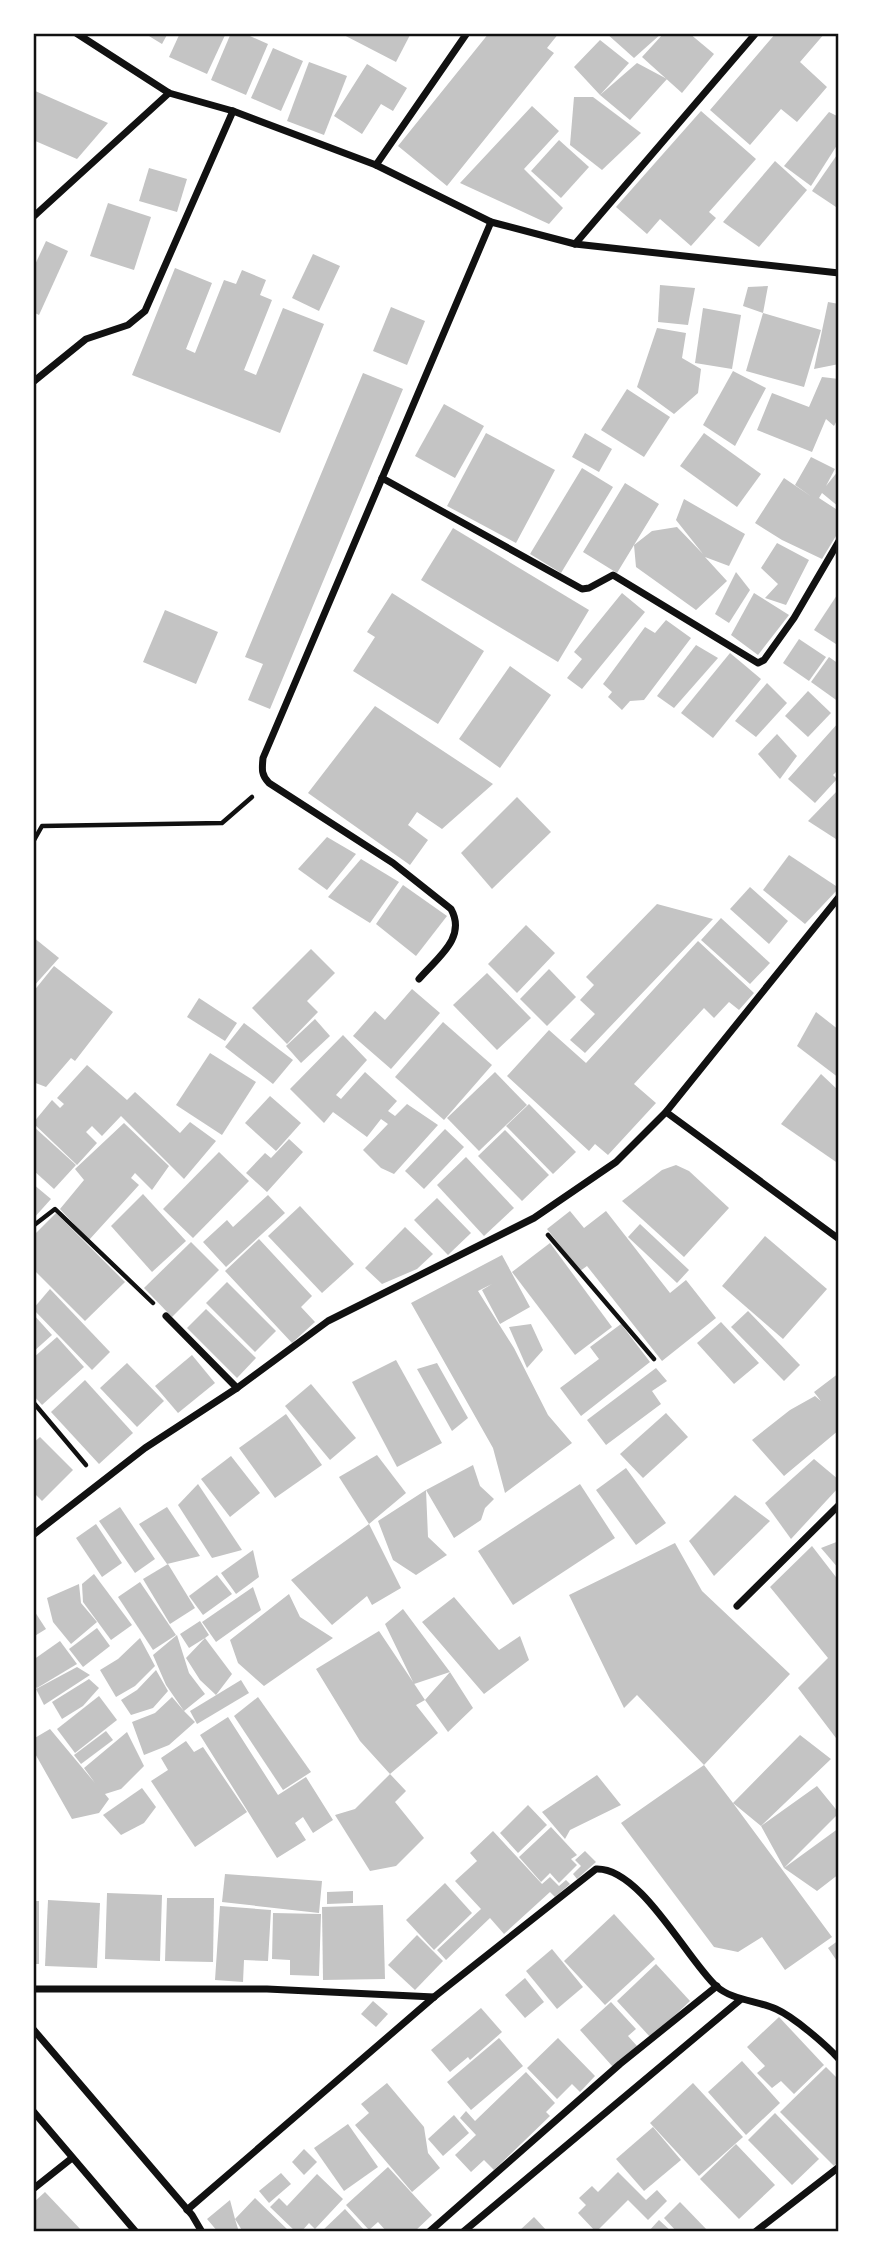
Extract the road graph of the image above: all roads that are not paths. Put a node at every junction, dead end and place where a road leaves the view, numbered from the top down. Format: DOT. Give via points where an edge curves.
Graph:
graph roads {
  1 [pos="76,33"];
  2 [pos="467,33"];
  3 [pos="756,33"];
  4 [pos="169,93"];
  5 [pos="233,111"];
  6 [pos="376,165"];
  7 [pos="33,217"];
  8 [pos="491,222"];
  9 [pos="575,244"];
  10 [pos="839,273"];
  11 [pos="33,382"];
  12 [pos="382,478"];
  13 [pos="839,541"];
  14 [pos="839,897"];
  15 [pos="419,979"];
  16 [pos="667,1112"];
  17 [pos="839,1239"];
  18 [pos="166,1315"];
  19 [pos="237,1388"];
  20 [pos="839,1505"];
  21 [pos="33,1535"];
  22 [pos="737,1606"];
  23 [pos="717,1986"];
  24 [pos="33,1989"];
  25 [pos="434,1997"];
  26 [pos="740,2000"];
  27 [pos="33,2029"];
  28 [pos="839,2059"];
  29 [pos="33,2111"];
  30 [pos="72,2158"];
  31 [pos="839,2167"];
  32 [pos="33,2189"];
  33 [pos="187,2210"];
  34 [pos="136,2232"];
  35 [pos="202,2232"];
  36 [pos="429,2232"];
  37 [pos="463,2232"];
  38 [pos="755,2232"];
  1 -- 4 [label="street"];
  2 -- 6 [label="street"];
  3 -- 9 [label="street"];
  4 -- 5 [label="street"];
  4 -- 7 [label="street"];
  5 -- 6 [label="street"];
  5 -- 11 [label="street" via="145,311 128,326 86,339"];
  6 -- 8 [label="street"];
  8 -- 9 [label="street"];
  8 -- 12 [label="street"];
  9 -- 10 [label="street"];
  12 -- 13 [label="street" via="582,589 613,575 758,663 794,618"];
  12 -- 15 [label="street" via="263,758 263,777 393,863 451,909 457,919 456,939"];
  14 -- 16 [label="street"];
  16 -- 17 [label="street"];
  16 -- 19 [label="street" via="615,1162 534,1218 328,1321"];
  18 -- 19 [label="street"];
  19 -- 21 [label="street" via="145,1448"];
  20 -- 22 [label="street"];
  23 -- 25 [label="street" via="667,1923 621,1876 596,1869"];
  23 -- 26 [label="street"];
  23 -- 36 [label="street" via="620,2064"];
  24 -- 25 [label="street" via="267,1989"];
  25 -- 33 [label="street"];
  26 -- 28 [label="street" via="779,2010"];
  26 -- 37 [label="street"];
  27 -- 33 [label="street"];
  29 -- 30 [label="street"];
  30 -- 32 [label="street"];
  30 -- 34 [label="street"];
  31 -- 38 [label="street"];
  33 -- 35 [label="street"];
}
